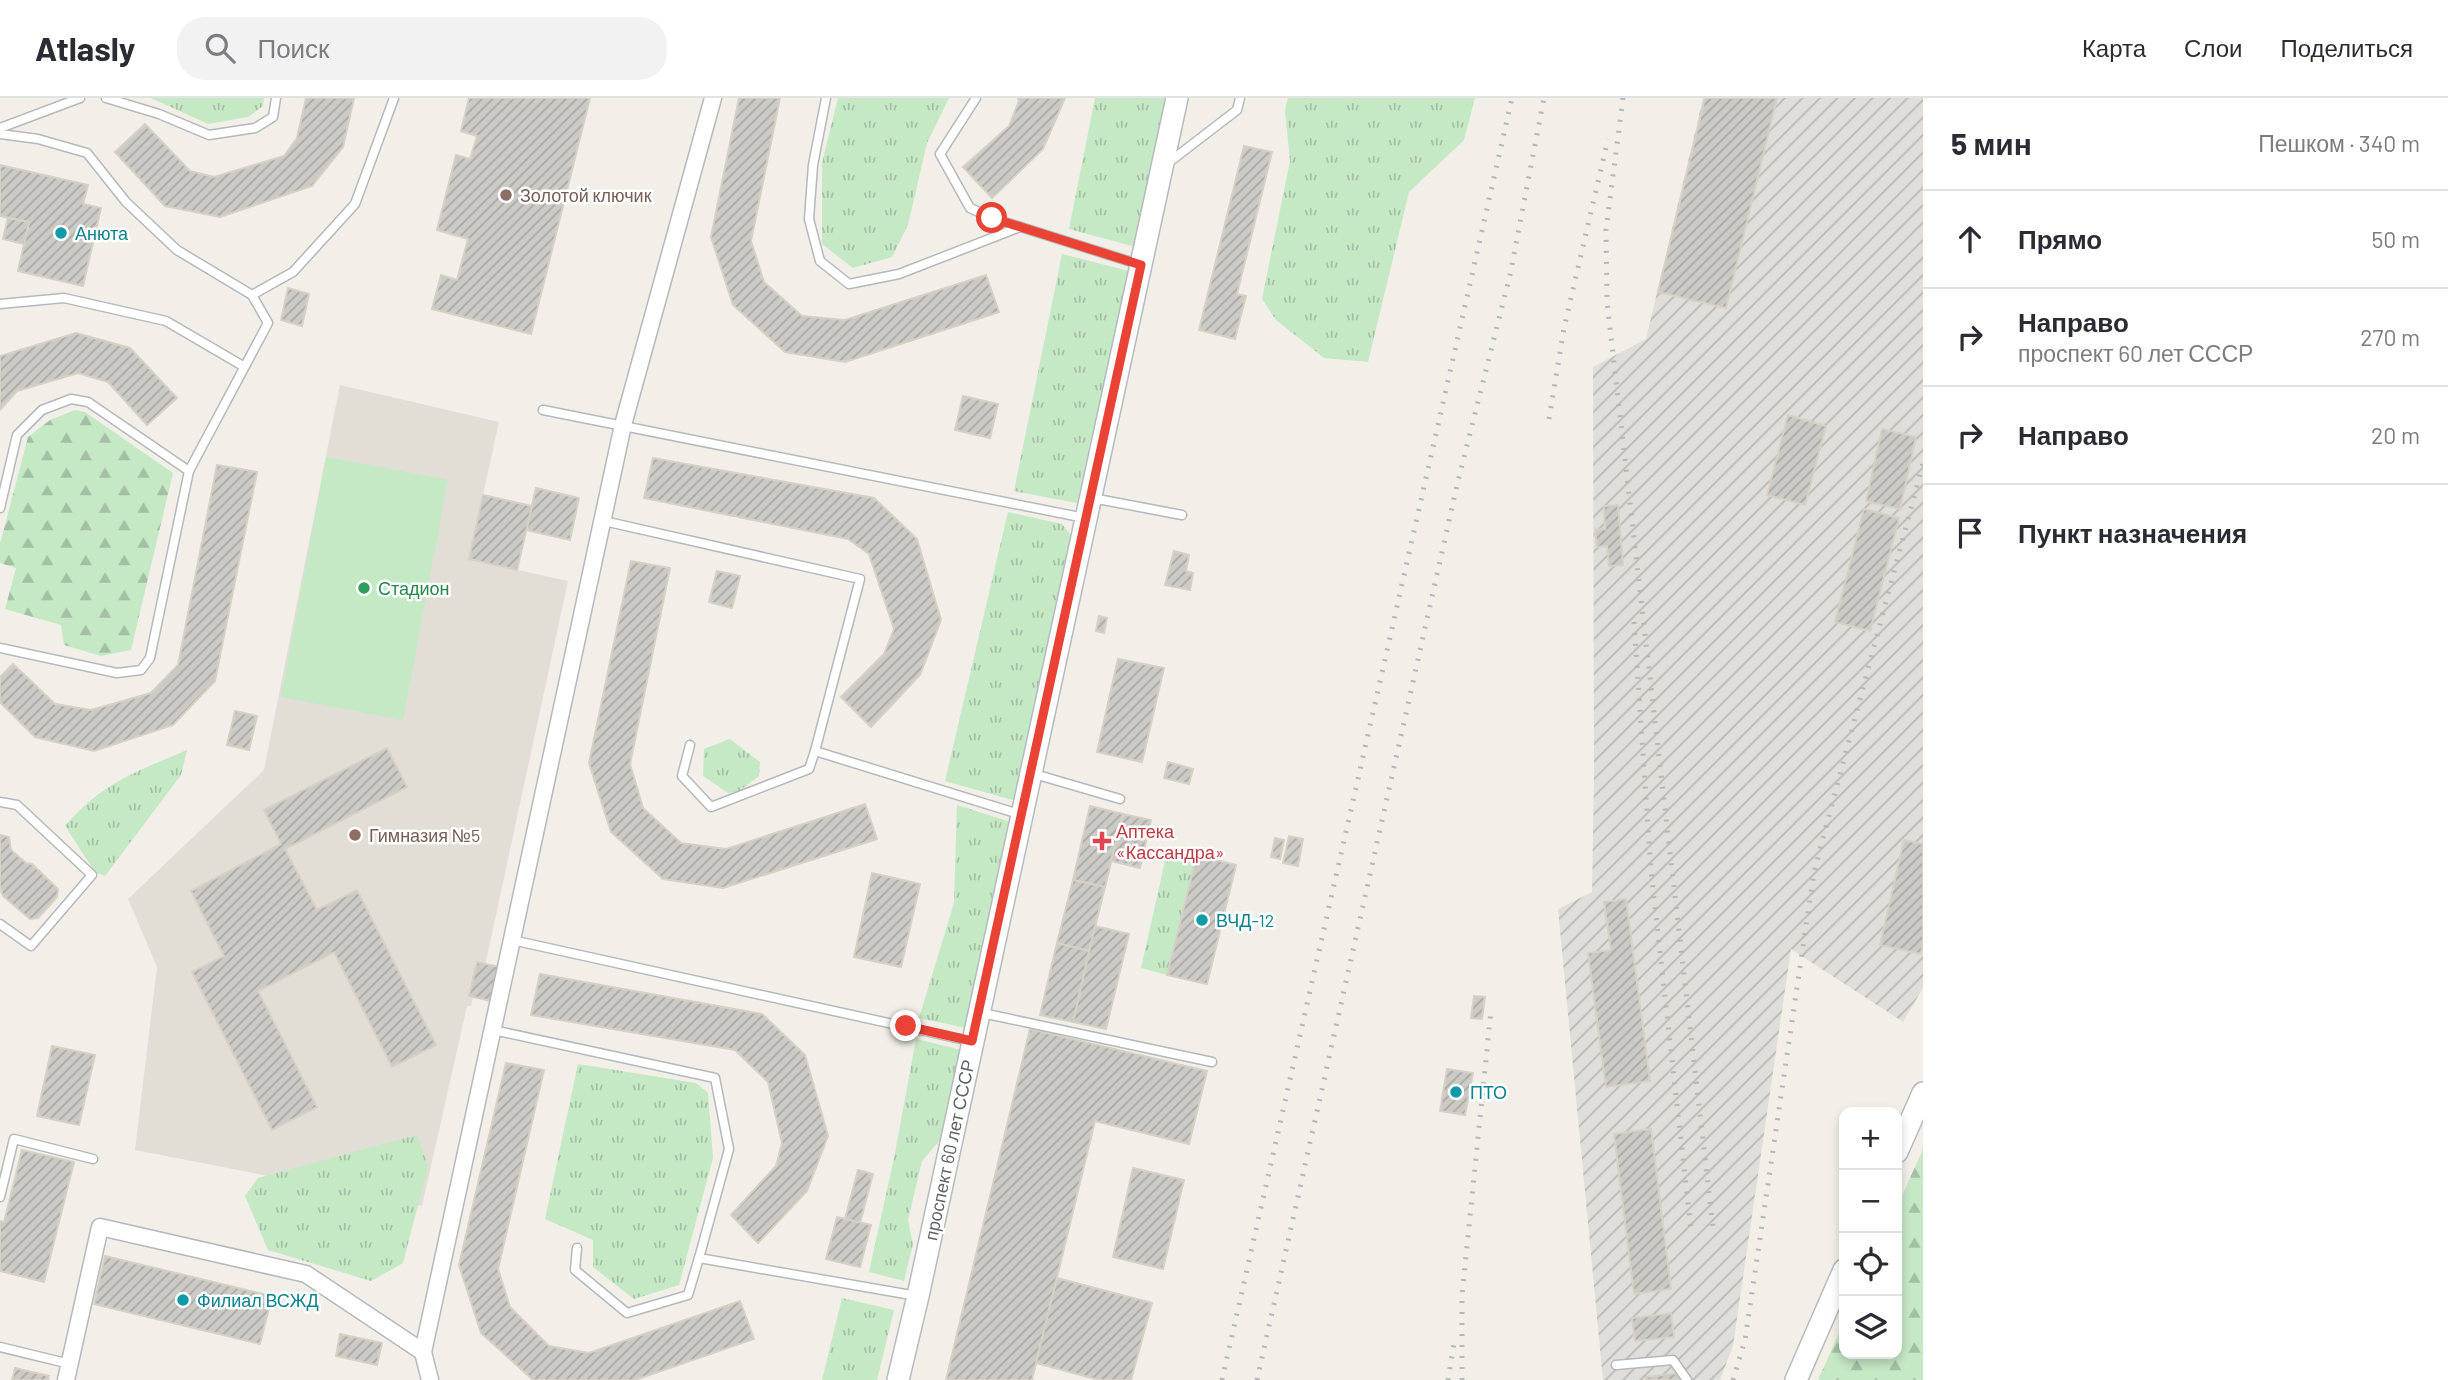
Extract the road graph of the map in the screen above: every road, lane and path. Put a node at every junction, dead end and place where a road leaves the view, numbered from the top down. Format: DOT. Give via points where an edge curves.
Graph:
graph roads {
  1 [pos="80,98"];
  2 [pos="106,98"];
  3 [pos="276,98"];
  4 [pos="394,98"];
  5 [pos="713,98"];
  6 [pos="826,98"];
  7 [pos="975,98"];
  8 [pos="1177,98"];
  9 [pos="1240,98"];
  10 [pos="0,128"];
  11 [pos="0,134"];
  12 [pos="1163,167"];
  13 [pos="1020,227"];
  14 [pos="1141,265"];
  15 [pos="251,295"];
  16 [pos="0,304"];
  17 [pos="243,366"];
  18 [pos="543,410"];
  19 [pos="623,425"];
  20 [pos="189,471"];
  21 [pos="0,508"];
  22 [pos="1087,508"];
  23 [pos="1182,515"];
  24 [pos="604,521"];
  25 [pos="0,648"];
  26 [pos="690,745"];
  27 [pos="815,751"];
  28 [pos="1031,773"];
  29 [pos="1120,799"];
  30 [pos="0,802"];
  31 [pos="1022,815"];
  32 [pos="0,924"];
  33 [pos="512,940"];
  34 [pos="979,1013"];
  35 [pos="493,1030"];
  36 [pos="972,1041"];
  37 [pos="1212,1062"];
  38 [pos="1923,1093"];
  39 [pos="1902,1141"];
  40 [pos="93,1159"];
  41 [pos="0,1197"];
  42 [pos="577,1248"];
  43 [pos="699,1258"];
  44 [pos="1839,1281"];
  45 [pos="918,1296"];
  46 [pos="0,1348"];
  47 [pos="423,1352"];
  48 [pos="70,1364"];
  49 [pos="1616,1365"];
  50 [pos="66,1380"];
  51 [pos="430,1380"];
  52 [pos="898,1380"];
  53 [pos="1687,1380"];
  54 [pos="1796,1380"];
  1 -- 10 [label="lane"];
  2 -- 3 [label="lane" via="209,135 255,128 273,117"];
  4 -- 15 [label="lane" via="355,204 293,272"];
  5 -- 19 [label="street"];
  6 -- 13 [label="lane" via="809,219 820,261 849,284 899,274"];
  7 -- 13 [label="lane" via="940,154 970,208"];
  8 -- 12 [label="street, проспект 60 лет СССР"];
  9 -- 12 [label="lane" via="1237,110"];
  11 -- 15 [label="lane" via="87,153 126,202 177,250"];
  12 -- 14 [label="street, проспект 60 лет СССР"];
  13 -- 14 [label="lane"];
  14 -- 22 [label="street, проспект 60 лет СССР"];
  15 -- 17 [label="lane" via="268,323"];
  16 -- 17 [label="lane" via="64,299 166,321"];
  17 -- 20 [label="lane"];
  18 -- 19 [label="lane"];
  19 -- 22 [label="lane"];
  19 -- 24 [label="street"];
  20 -- 21 [label="lane" via="88,402 71,399 42,410 17,435"];
  20 -- 25 [label="lane" via="150,658 141,670 117,673"];
  22 -- 23 [label="lane"];
  22 -- 28 [label="street, проспект 60 лет СССР"];
  24 -- 27 [label="lane" via="860,579"];
  24 -- 33 [label="street"];
  26 -- 27 [label="lane" via="682,776 711,807 809,769"];
  27 -- 31 [label="lane"];
  28 -- 29 [label="lane"];
  28 -- 31 [label="street, проспект 60 лет СССР"];
  30 -- 32 [label="lane" via="17,805 92,875 31,946"];
  31 -- 34 [label="street, проспект 60 лет СССР"];
  33 -- 35 [label="street"];
  33 -- 36 [label="lane"];
  34 -- 36 [label="street, проспект 60 лет СССР"];
  34 -- 37 [label="lane"];
  35 -- 43 [label="lane" via="715,1078 729,1149"];
  35 -- 47 [label="street"];
  36 -- 45 [label="street, проспект 60 лет СССР"];
  38 -- 39 [label="street"];
  40 -- 41 [label="lane" via="14,1139"];
  42 -- 43 [label="lane" via="575,1270 626,1313 688,1295"];
  43 -- 45 [label="lane"];
  44 -- 54 [label="street"];
  45 -- 52 [label="street, проспект 60 лет СССР"];
  46 -- 48 [label="lane"];
  47 -- 48 [label="street" via="306,1274 100,1227"];
  47 -- 51 [label="street"];
  48 -- 50 [label="street"];
  49 -- 53 [label="lane" via="1673,1360"];
}
